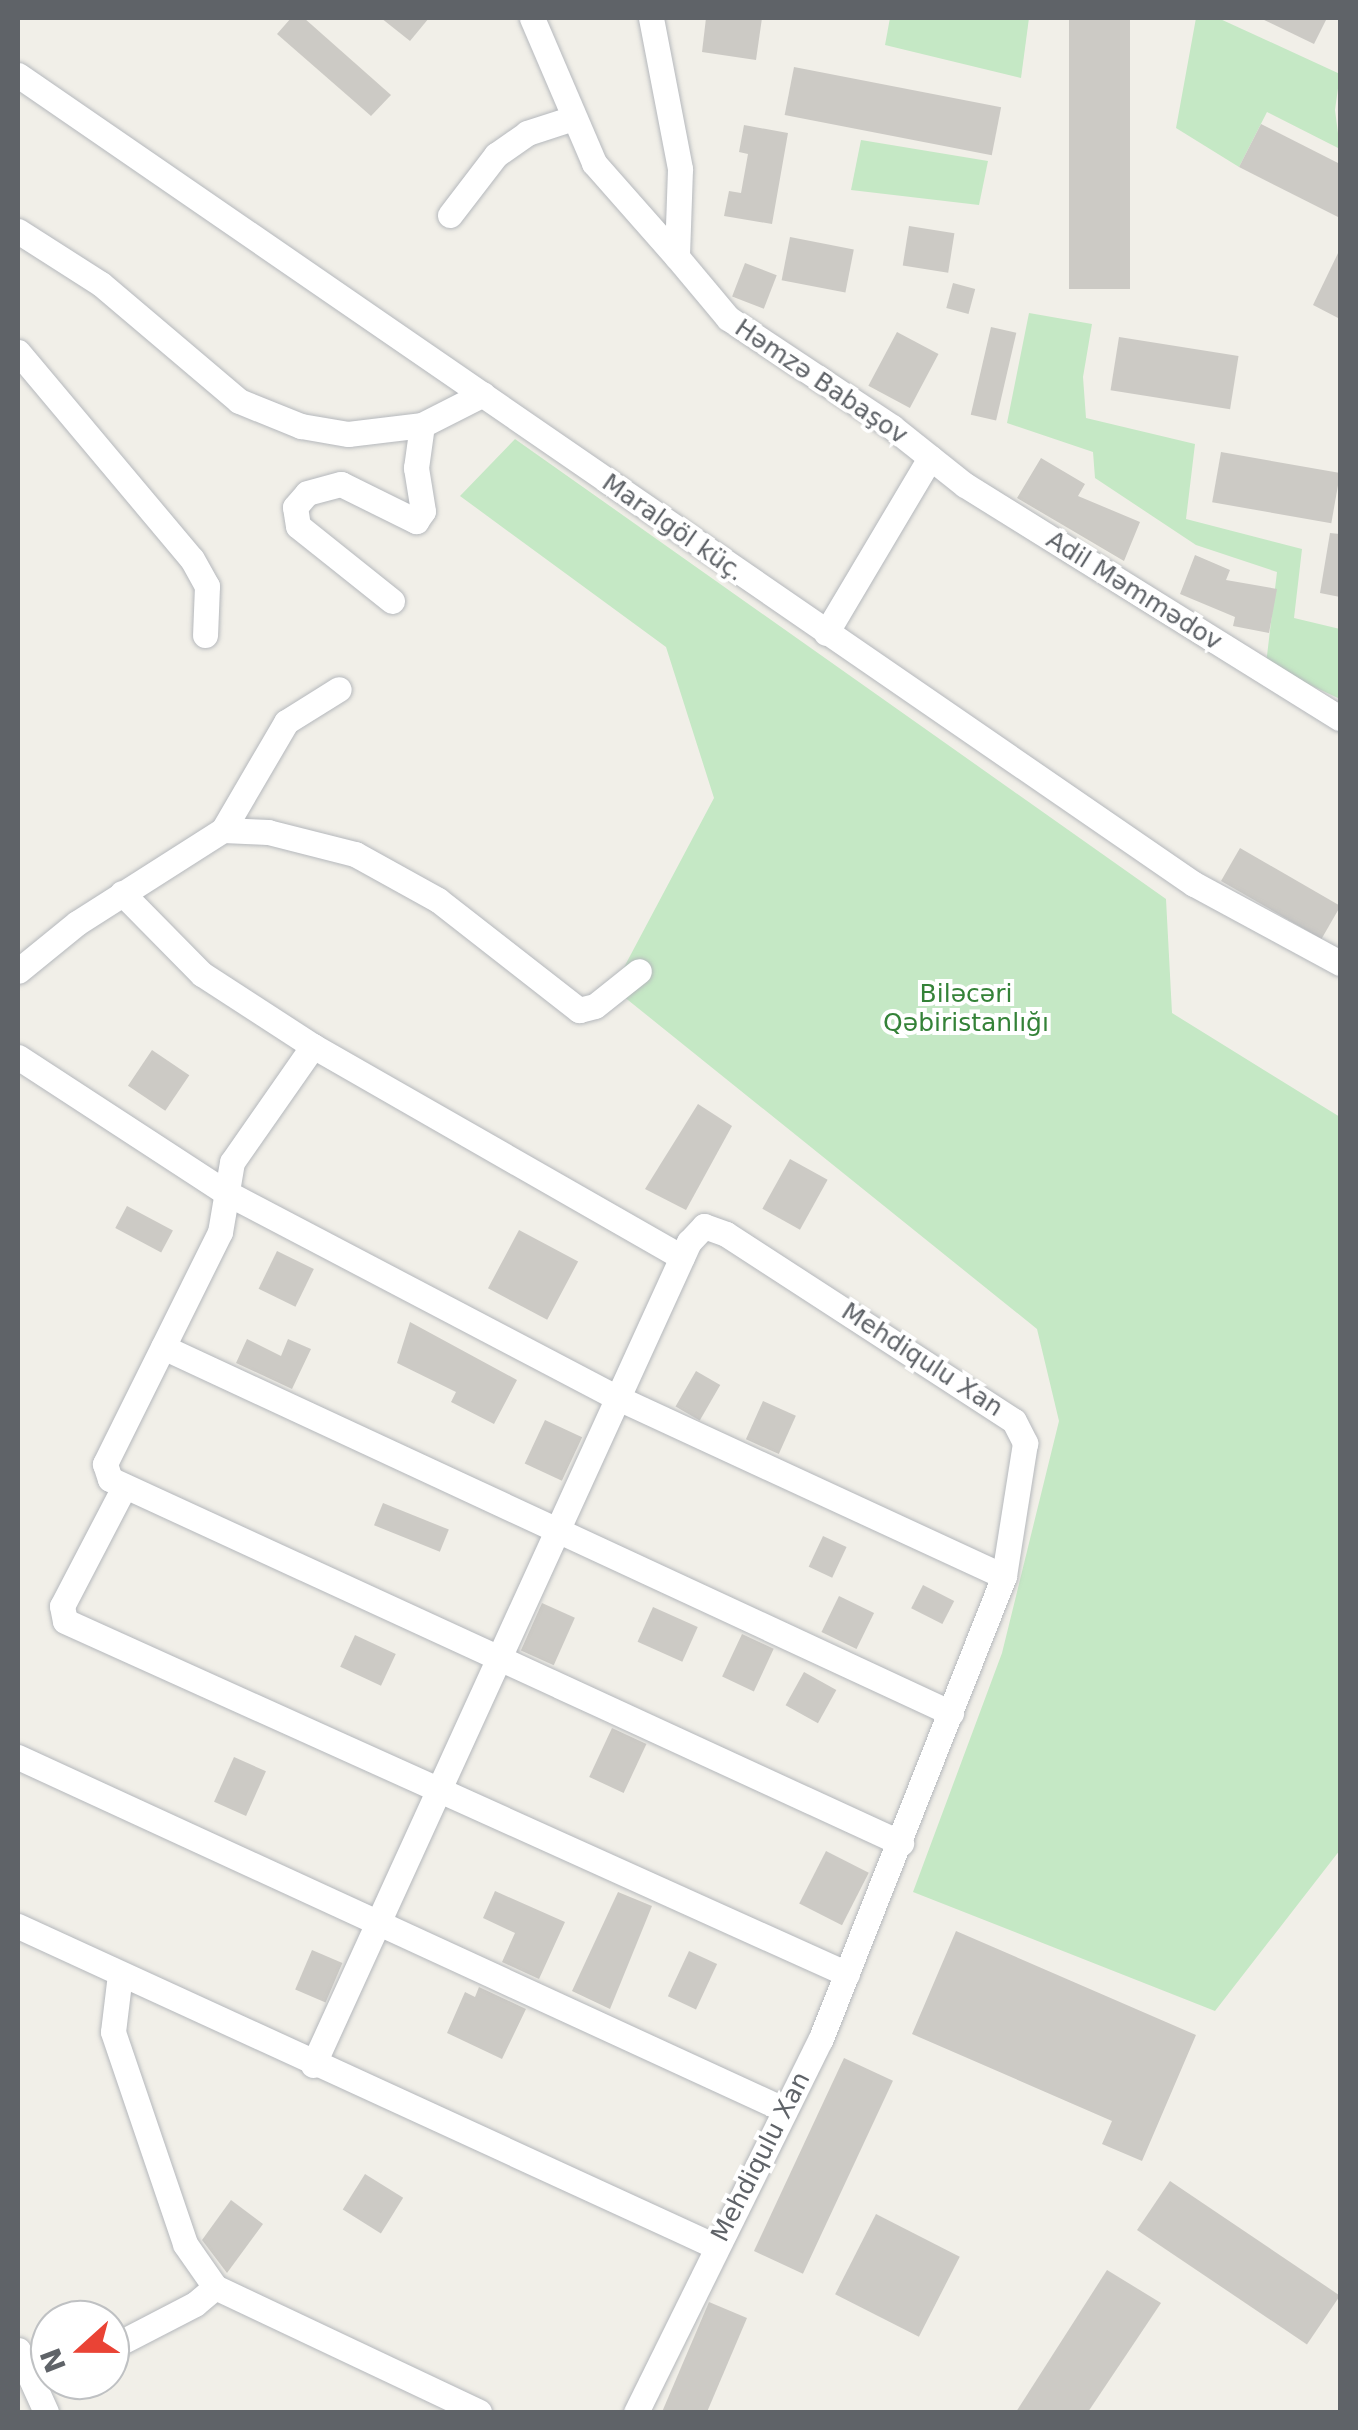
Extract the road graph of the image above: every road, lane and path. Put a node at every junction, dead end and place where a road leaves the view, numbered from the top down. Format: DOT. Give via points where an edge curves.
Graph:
graph roads {
  1 [pos="532,18"];
  2 [pos="651,18"];
  3 [pos="18,75"];
  4 [pos="570,119"];
  5 [pos="450,214"];
  6 [pos="18,231"];
  7 [pos="677,256"];
  8 [pos="18,352"];
  9 [pos="483,394"];
  10 [pos="422,426"];
  11 [pos="930,458"];
  12 [pos="392,601"];
  13 [pos="826,633"];
  14 [pos="205,634"];
  15 [pos="339,689"];
  16 [pos="1340,718"];
  17 [pos="223,830"];
  18 [pos="122,893"];
  19 [pos="1340,964"];
  20 [pos="18,971"];
  21 [pos="639,971"];
  22 [pos="313,1046"];
  23 [pos="18,1056"];
  24 [pos="227,1193"];
  25 [pos="682,1257"];
  26 [pos="163,1347"];
  27 [pos="618,1398"];
  28 [pos="122,1489"];
  29 [pos="557,1530"];
  30 [pos="1004,1576"];
  31 [pos="498,1661"];
  32 [pos="952,1713"];
  33 [pos="18,1757"];
  34 [pos="440,1788"];
  35 [pos="902,1843"];
  36 [pos="379,1920"];
  37 [pos="18,1926"];
  38 [pos="120,1974"];
  39 [pos="847,1974"];
  40 [pos="313,2066"];
  41 [pos="786,2110"];
  42 [pos="715,2246"];
  43 [pos="215,2287"];
  44 [pos="130,2338"];
  45 [pos="479,2412"];
  46 [pos="636,2412"];
  1 -- 4 [label="street, Həmzə Babaşov"];
  2 -- 7 [label="street" via="680,168"];
  3 -- 9 [label="street, Maralgöl küç."];
  4 -- 5 [label="street" via="527,133 496,155"];
  4 -- 7 [label="street, Həmzə Babaşov" via="594,163"];
  6 -- 10 [label="street" via="101,284 239,401 301,426 348,434"];
  7 -- 11 [label="street, Həmzə Babaşov" via="756,341"];
  8 -- 14 [label="street" via="192,560 207,586"];
  9 -- 10 [label="street"];
  9 -- 13 [label="street, Maralgöl küç."];
  10 -- 12 [label="street" via="416,468 424,510 416,521 341,484 307,493 295,507 298,526"];
  11 -- 13 [label="street"];
  11 -- 16 [label="street, Adil Məmmədov"];
  13 -- 19 [label="street, Maralgöl küç." via="1194,884"];
  15 -- 17 [label="street" via="286,722"];
  17 -- 18 [label="street"];
  17 -- 21 [label="street" via="268,832 355,854 438,900 579,1010 596,1006"];
  18 -- 20 [label="street"];
  18 -- 22 [label="street" via="202,974"];
  22 -- 24 [label="street" via="232,1162"];
  22 -- 25 [label="street"];
  23 -- 24 [label="street"];
  24 -- 26 [label="street" via="220,1232"];
  24 -- 27 [label="street"];
  25 -- 27 [label="street, Mehdiqulu Xan"];
  25 -- 30 [label="street, Mehdiqulu Xan" via="704,1226 726,1234 1014,1420 1024,1443"];
  26 -- 28 [label="street" via="105,1464"];
  26 -- 29 [label="street"];
  27 -- 29 [label="street, Mehdiqulu Xan"];
  27 -- 30 [label="street"];
  28 -- 31 [label="street"];
  28 -- 34 [label="street" via="62,1606 66,1621"];
  29 -- 31 [label="street, Mehdiqulu Xan"];
  29 -- 32 [label="street"];
  30 -- 32 [label="street, Mehdiqulu Xan"];
  31 -- 34 [label="street, Mehdiqulu Xan"];
  31 -- 35 [label="street"];
  32 -- 35 [label="street, Mehdiqulu Xan"];
  33 -- 36 [label="street"];
  34 -- 36 [label="street, Mehdiqulu Xan"];
  34 -- 39 [label="street"];
  35 -- 39 [label="street, Mehdiqulu Xan"];
  36 -- 40 [label="street, Mehdiqulu Xan"];
  36 -- 41 [label="street"];
  37 -- 38 [label="street"];
  38 -- 40 [label="street"];
  38 -- 43 [label="street" via="112,2032 185,2244"];
  39 -- 41 [label="street, Mehdiqulu Xan"];
  40 -- 42 [label="street"];
  41 -- 42 [label="street, Mehdiqulu Xan"];
  42 -- 46 [label="street, Mehdiqulu Xan"];
  43 -- 44 [label="street"];
  43 -- 45 [label="street"];
}
